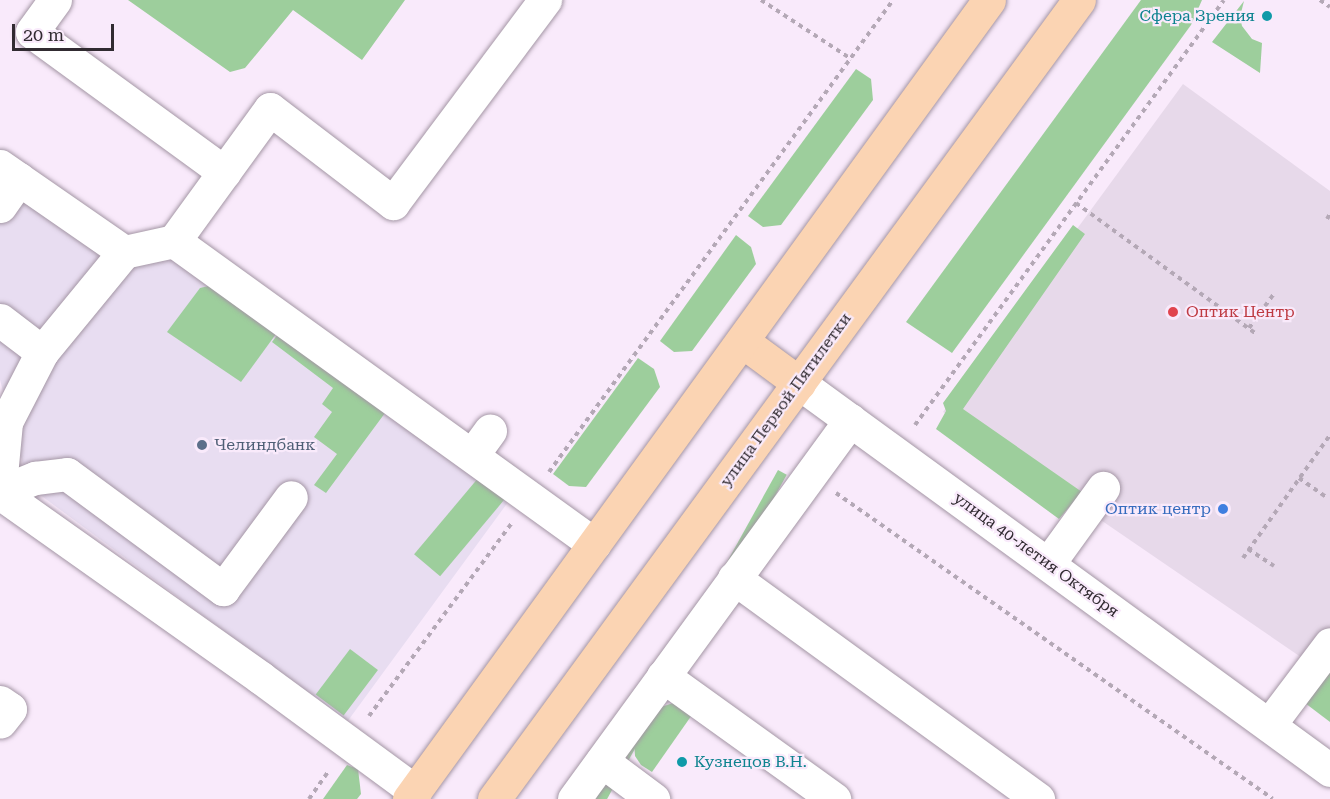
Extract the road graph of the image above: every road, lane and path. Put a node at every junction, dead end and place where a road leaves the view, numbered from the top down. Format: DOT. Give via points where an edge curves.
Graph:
graph roads {
  1 [pos="55,0"];
  2 [pos="545,0"];
  3 [pos="761,0"];
  4 [pos="893,0"];
  5 [pos="989,0"];
  6 [pos="1079,0"];
  7 [pos="1224,0"];
  8 [pos="1320,0"];
  9 [pos="1330,7"];
  10 [pos="851,59"];
  11 [pos="10,172"];
  12 [pos="224,172"];
  13 [pos="1076,203"];
  14 [pos="0,206"];
  15 [pos="1330,214"];
  16 [pos="1327,219"];
  17 [pos="174,241"];
  18 [pos="124,252"];
  19 [pos="1273,295"];
  20 [pos="0,320"];
  21 [pos="1249,328"];
  22 [pos="1255,333"];
  23 [pos="742,341"];
  24 [pos="42,352"];
  25 [pos="799,383"];
  26 [pos="3,419"];
  27 [pos="850,420"];
  28 [pos="912,429"];
  29 [pos="1330,435"];
  30 [pos="809,474"];
  31 [pos="1299,478"];
  32 [pos="0,486"];
  33 [pos="1103,488"];
  34 [pos="0,492"];
  35 [pos="1325,496"];
  36 [pos="291,497"];
  37 [pos="530,497"];
  38 [pos="594,544"];
  39 [pos="1248,549"];
  40 [pos="1243,558"];
  41 [pos="1048,564"];
  42 [pos="1274,566"];
  43 [pos="734,578"];
  44 [pos="1330,644"];
  45 [pos="663,676"];
  46 [pos="0,702"];
  47 [pos="0,722"];
  48 [pos="1269,725"];
  49 [pos="349,743"];
  50 [pos="602,761"];
  51 [pos="1330,770"];
  52 [pos="412,795"];
  53 [pos="309,799"];
  54 [pos="494,799"];
  55 [pos="574,799"];
  56 [pos="653,799"];
  57 [pos="834,799"];
  58 [pos="1038,799"];
  59 [pos="1273,799"];
  1 -- 12 [label="street" via="32,32"];
  2 -- 12 [label="street" via="393,203 270,109"];
  3 -- 10 [label="path"];
  4 -- 10 [label="path"];
  5 -- 23 [label="main road"];
  6 -- 25 [label="main road, улица Первой Пятилетки"];
  7 -- 13 [label="path"];
  8 -- 9 [label="path"];
  10 -- 37 [label="path"];
  11 -- 14 [label="street"];
  11 -- 18 [label="street"];
  12 -- 17 [label="street"];
  13 -- 21 [label="path"];
  13 -- 28 [label="path"];
  15 -- 16 [label="path"];
  17 -- 18 [label="street"];
  17 -- 37 [label="street" via="482,442"];
  18 -- 24 [label="street"];
  19 -- 21 [label="path"];
  20 -- 24 [label="street"];
  21 -- 22 [label="path"];
  23 -- 25 [label="main road, улица 40-летия Октября"];
  23 -- 38 [label="main road"];
  24 -- 26 [label="street"];
  25 -- 27 [label="street, улица 40-летия Октября"];
  25 -- 54 [label="main road, улица Первой Пятилетки"];
  26 -- 32 [label="street"];
  27 -- 30 [label="street"];
  27 -- 41 [label="street, улица 40-летия Октября"];
  29 -- 31 [label="path"];
  30 -- 43 [label="street"];
  30 -- 59 [label="path"];
  31 -- 35 [label="path"];
  31 -- 39 [label="path"];
  33 -- 41 [label="street"];
  34 -- 36 [label="street" via="35,478 67,474 223,589"];
  34 -- 49 [label="street" via="297,720"];
  37 -- 38 [label="street"];
  37 -- 49 [label="path"];
  38 -- 52 [label="main road"];
  39 -- 40 [label="path"];
  39 -- 42 [label="path"];
  41 -- 48 [label="street, улица 40-летия Октября"];
  43 -- 45 [label="street"];
  43 -- 58 [label="street"];
  44 -- 48 [label="street"];
  45 -- 50 [label="street"];
  45 -- 57 [label="street"];
  46 -- 47 [label="street" via="10,709"];
  48 -- 51 [label="street, улица 40-летия Октября"];
  49 -- 52 [label="street"];
  49 -- 53 [label="path"];
  50 -- 55 [label="street"];
  50 -- 56 [label="street"];
}
